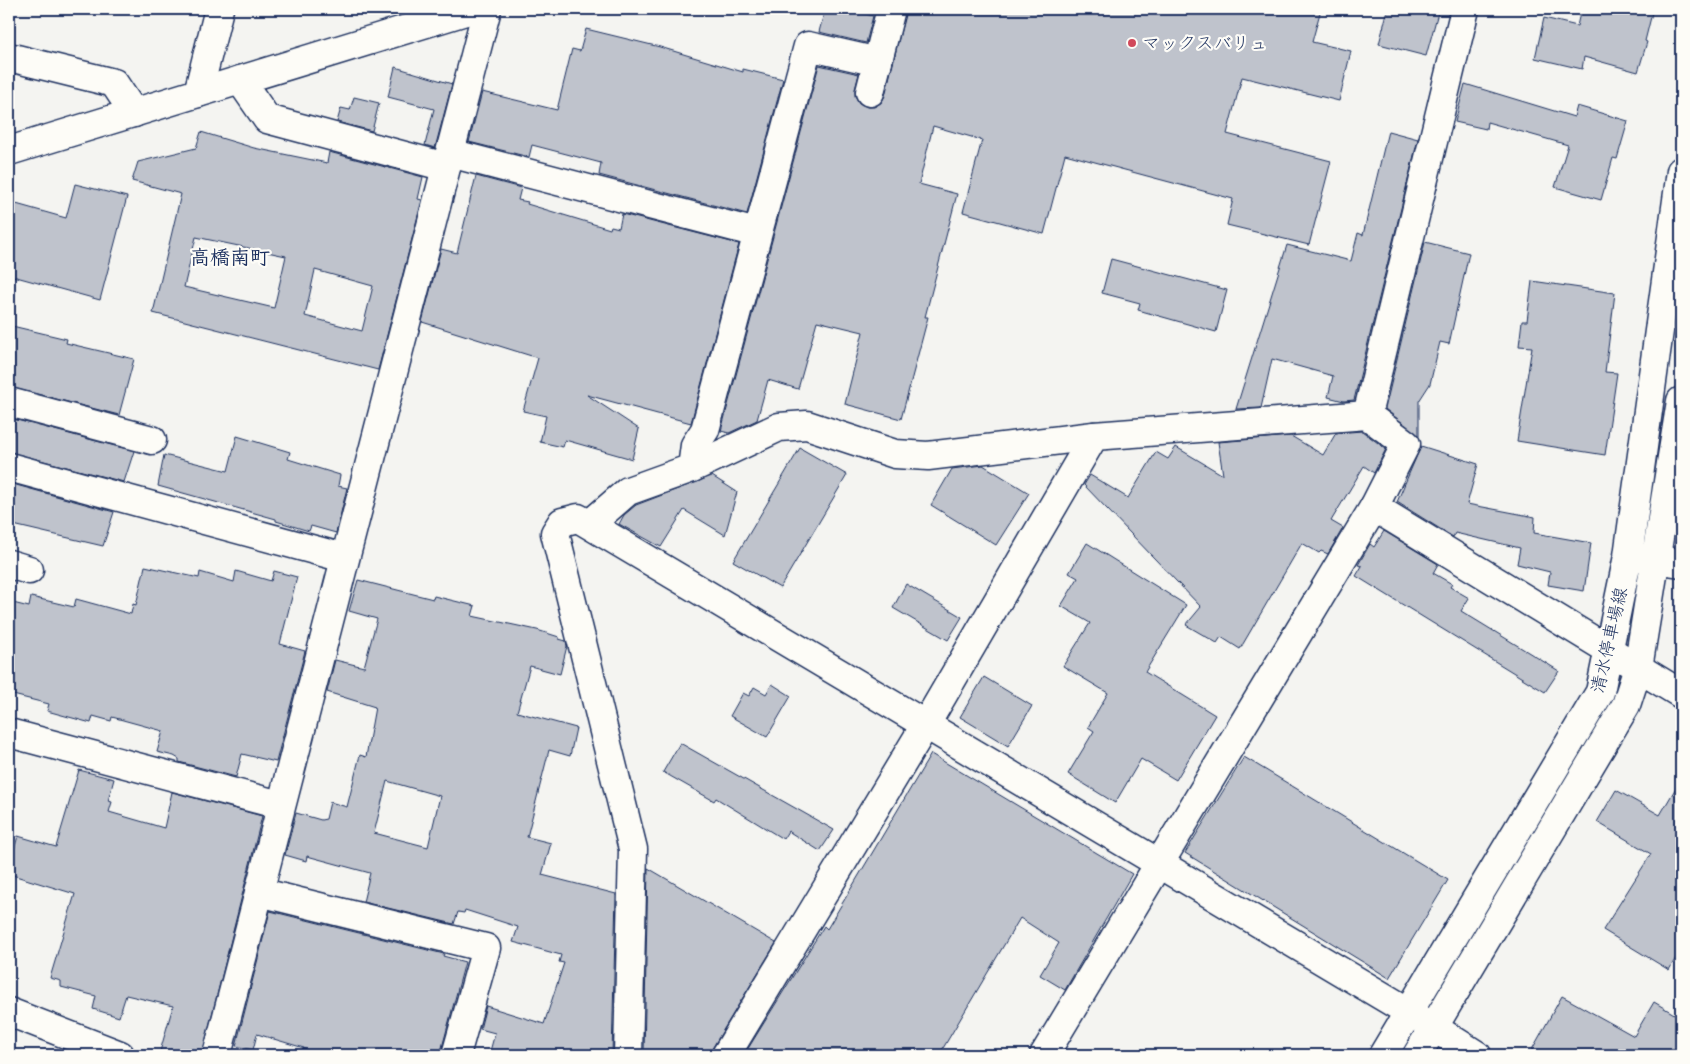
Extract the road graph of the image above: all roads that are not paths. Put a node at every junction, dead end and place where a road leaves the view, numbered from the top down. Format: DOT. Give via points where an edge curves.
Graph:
graph roads {
  1 [pos="219,9"];
  2 [pos="472,9"];
  3 [pos="487,9"];
  4 [pos="891,9"];
  5 [pos="1465,9"];
  6 [pos="9,57"];
  7 [pos="878,62"];
  8 [pos="240,80"];
  9 [pos="870,92"];
  10 [pos="198,93"];
  11 [pos="134,113"];
  12 [pos="9,152"];
  13 [pos="448,160"];
  14 [pos="1681,171"];
  15 [pos="757,234"];
  16 [pos="1681,401"];
  17 [pos="9,402"];
  18 [pos="1367,415"];
  19 [pos="1094,436"];
  20 [pos="152,440"];
  21 [pos="9,468"];
  22 [pos="692,468"];
  23 [pos="1374,506"];
  24 [pos="590,524"];
  25 [pos="1628,556"];
  26 [pos="344,558"];
  27 [pos="1669,561"];
  28 [pos="1610,650"];
  29 [pos="1638,668"];
  30 [pos="1681,694"];
  31 [pos="926,724"];
  32 [pos="9,733"];
  33 [pos="280,805"];
  34 [pos="1158,863"];
  35 [pos="259,892"];
  36 [pos="9,1012"];
  37 [pos="1409,1012"];
  38 [pos="1433,1029"];
  39 [pos="120,1055"];
  40 [pos="217,1055"];
  41 [pos="456,1055"];
  42 [pos="628,1055"];
  43 [pos="726,1055"];
  44 [pos="1044,1055"];
  45 [pos="1383,1055"];
  46 [pos="1417,1055"];
  47 [pos="1477,1055"];
  1 -- 10 [label="street"];
  2 -- 8 [label="street"];
  3 -- 13 [label="street"];
  4 -- 7 [label="street"];
  5 -- 18 [label="street"];
  6 -- 11 [label="street" via="114,83"];
  7 -- 9 [label="street"];
  7 -- 15 [label="street" via="808,46"];
  8 -- 10 [label="street"];
  8 -- 13 [label="street" via="267,120"];
  10 -- 11 [label="street"];
  11 -- 12 [label="street"];
  13 -- 15 [label="street"];
  13 -- 26 [label="street"];
  14 -- 25 [label="street, 清水停車場線"];
  15 -- 22 [label="street" via="704,430 694,445"];
  16 -- 27 [label="street, 清水停車場線"];
  17 -- 20 [label="street"];
  18 -- 19 [label="street"];
  18 -- 23 [label="street" via="1406,444"];
  19 -- 22 [label="street" via="928,456 895,454 807,424 779,427"];
  19 -- 31 [label="street"];
  21 -- 26 [label="street"];
  22 -- 24 [label="street" via="628,491"];
  23 -- 28 [label="street"];
  23 -- 34 [label="street"];
  24 -- 31 [label="street"];
  24 -- 42 [label="street" via="578,518 562,522 555,533 633,849"];
  25 -- 27 [label="street"];
  25 -- 28 [label="street, 清水停車場線"];
  26 -- 33 [label="street"];
  27 -- 29 [label="street, 清水停車場線"];
  28 -- 29 [label="street"];
  28 -- 37 [label="street, 清水停車場線" via="1600,692"];
  29 -- 30 [label="street"];
  29 -- 38 [label="street, 清水停車場線" via="1626,705"];
  31 -- 34 [label="street"];
  31 -- 43 [label="street"];
  32 -- 33 [label="street"];
  33 -- 35 [label="street"];
  34 -- 37 [label="street"];
  34 -- 44 [label="street"];
  35 -- 40 [label="street"];
  35 -- 41 [label="street" via="486,948"];
  36 -- 39 [label="street"];
  37 -- 38 [label="street"];
  37 -- 45 [label="street, 清水停車場線"];
  38 -- 46 [label="street, 清水停車場線"];
  38 -- 47 [label="street"];
}
